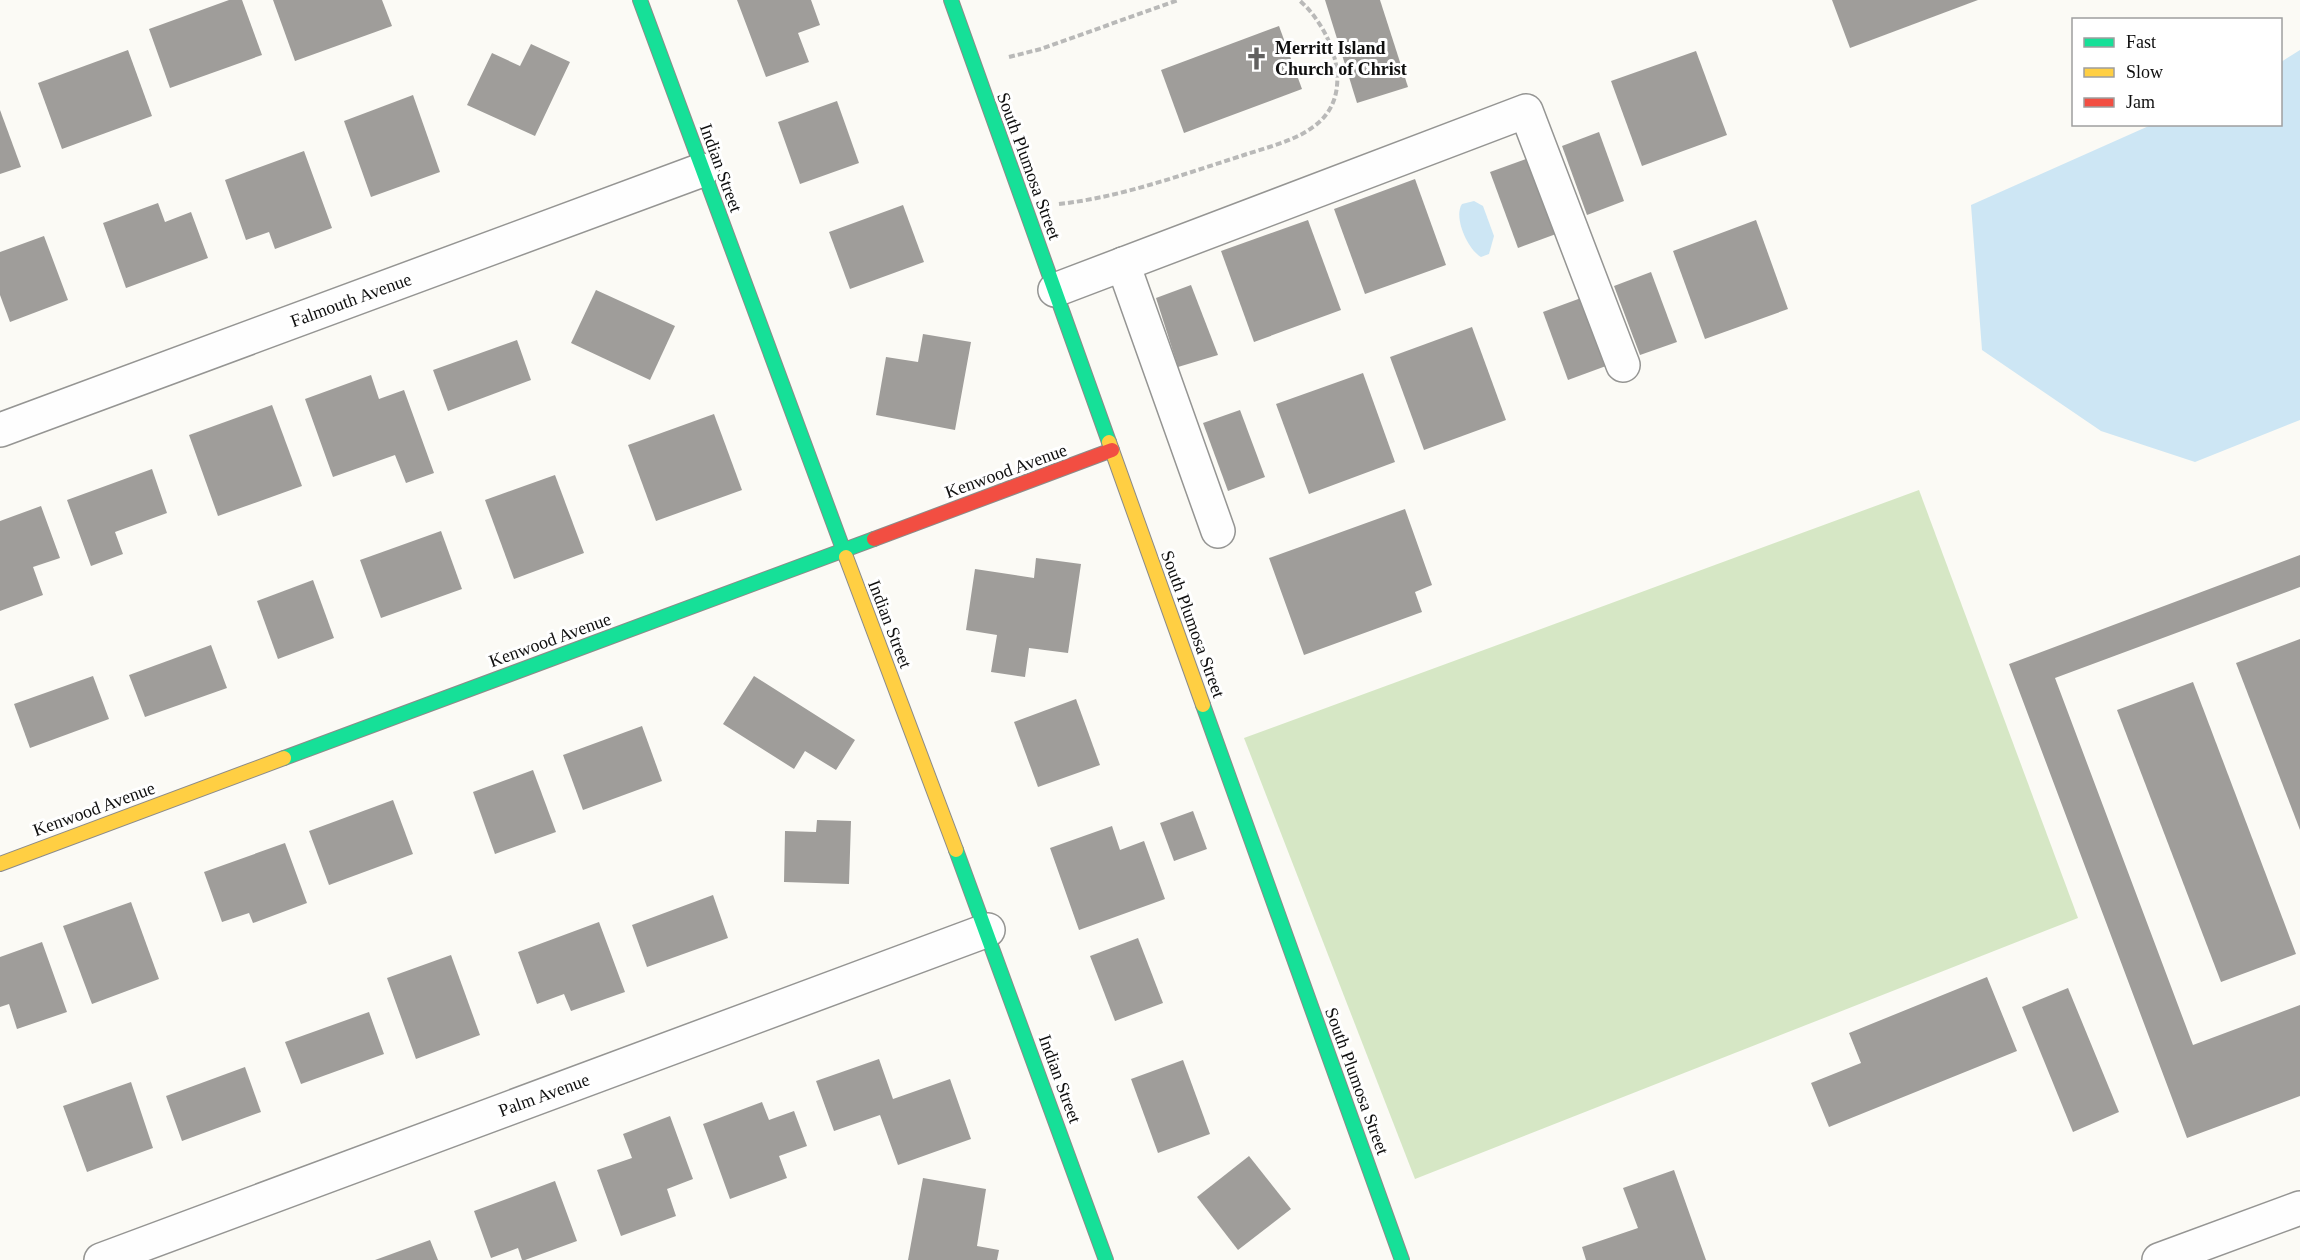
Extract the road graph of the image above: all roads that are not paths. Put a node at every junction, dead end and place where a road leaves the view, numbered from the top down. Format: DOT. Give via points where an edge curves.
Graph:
graph roads {
  1 [pos="640,0"];
  2 [pos="951,0"];
  3 [pos="702,171"];
  4 [pos="1123,264"];
  5 [pos="1055,290"];
  6 [pos="1623,365"];
  7 [pos="0,430"];
  8 [pos="1113,450"];
  9 [pos="1218,531"];
  10 [pos="843,550"];
  11 [pos="0,864"];
  12 [pos="988,930"];
  13 [pos="2300,1208"];
  14 [pos="101,1260"];
  15 [pos="1106,1260"];
  16 [pos="1402,1260"];
  17 [pos="2159,1260"];
  1 -- 3 [label="street, Indian Street"];
  2 -- 5 [label="street, South Plumosa Street"];
  3 -- 7 [label="street, Falmouth Avenue"];
  3 -- 10 [label="street, Indian Street"];
  4 -- 5 [label="street"];
  4 -- 6 [label="street" via="1526,111"];
  4 -- 9 [label="street"];
  5 -- 8 [label="street, South Plumosa Street"];
  8 -- 10 [label="street, Kenwood Avenue"];
  8 -- 16 [label="street, South Plumosa Street"];
  10 -- 11 [label="street, Kenwood Avenue"];
  10 -- 12 [label="street, Indian Street"];
  12 -- 14 [label="street, Palm Avenue"];
  12 -- 15 [label="street, Indian Street"];
  13 -- 17 [label="street"];
}
